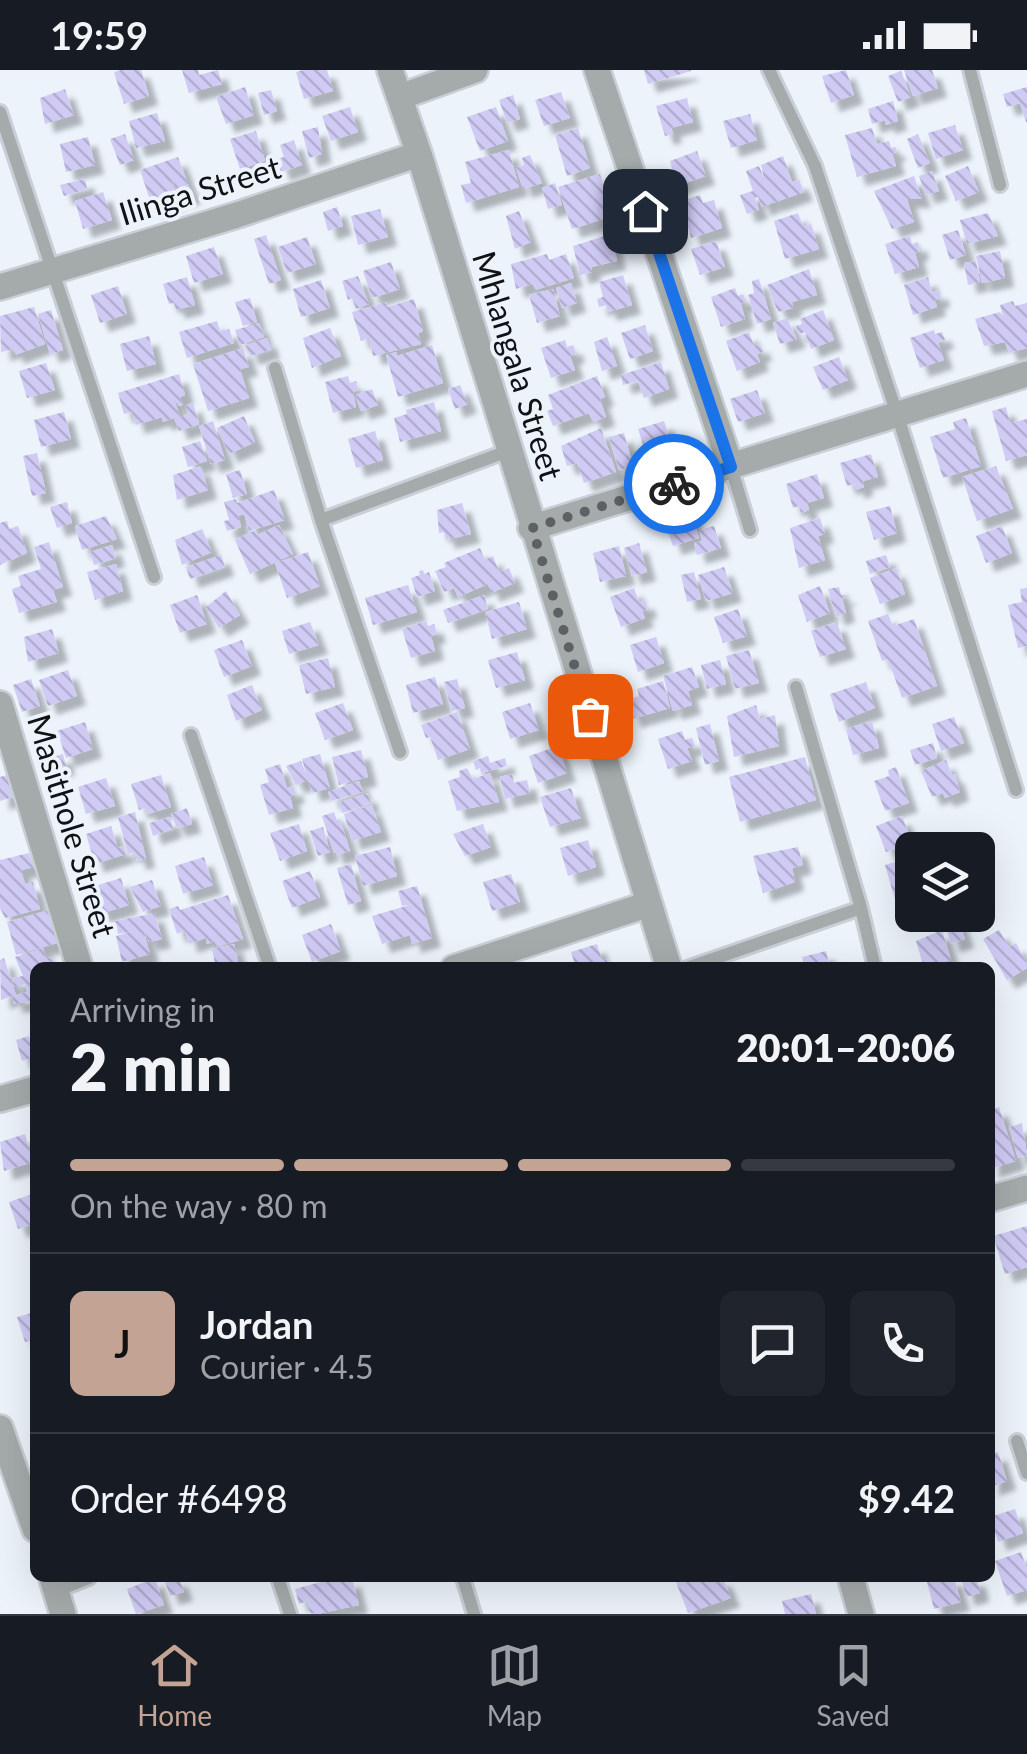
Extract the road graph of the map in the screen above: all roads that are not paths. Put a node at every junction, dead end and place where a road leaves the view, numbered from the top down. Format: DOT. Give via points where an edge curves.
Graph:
graph roads {
  1 [pos="390,70"];
  2 [pos="474,70"];
  3 [pos="596,70"];
  4 [pos="769,70"];
  5 [pos="970,70"];
  6 [pos="400,97"];
  7 [pos="0,112"];
  8 [pos="419,154"];
  9 [pos="1000,185"];
  10 [pos="54,269"];
  11 [pos="0,287"];
  12 [pos="275,368"];
  13 [pos="1027,374"];
  14 [pos="897,414"];
  15 [pos="508,451"];
  16 [pos="731,467"];
  17 [pos="321,520"];
  18 [pos="532,528"];
  19 [pos="750,530"];
  20 [pos="154,577"];
  21 [pos="796,688"];
  22 [pos="1,710"];
  23 [pos="191,735"];
  24 [pos="400,752"];
  25 [pos="1016,790"];
  26 [pos="649,904"];
  27 [pos="861,908"];
  28 [pos="78,962"];
  29 [pos="268,962"];
  30 [pos="472,962"];
  31 [pos="667,962"];
  32 [pos="704,962"];
  33 [pos="874,962"];
  34 [pos="30,1090"];
  35 [pos="0,1099"];
  36 [pos="1027,1188"];
  37 [pos="995,1198"];
  38 [pos="0,1428"];
  39 [pos="1017,1441"];
  40 [pos="1027,1473"];
  41 [pos="30,1515"];
  42 [pos="81,1582"];
  43 [pos="279,1582"];
  44 [pos="464,1582"];
  45 [pos="852,1582"];
  46 [pos="57,1594"];
  47 [pos="290,1614"];
  48 [pos="474,1614"];
  49 [pos="861,1614"];
  1 -- 6 [label="street, Mhlangala Street"];
  2 -- 6 [label="street"];
  3 -- 16 [label="street"];
  4 -- 14 [label="lane" via="814,166"];
  5 -- 9 [label="lane"];
  6 -- 8 [label="street, Mhlangala Street"];
  7 -- 10 [label="lane"];
  8 -- 10 [label="street, Ilinga Street"];
  8 -- 15 [label="street, Mhlangala Street"];
  10 -- 11 [label="street, Ilinga Street"];
  10 -- 20 [label="lane"];
  12 -- 17 [label="lane"];
  13 -- 14 [label="street"];
  14 -- 16 [label="street"];
  14 -- 25 [label="lane"];
  15 -- 17 [label="lane"];
  15 -- 18 [label="street, Mhlangala Street"];
  16 -- 18 [label="street"];
  16 -- 19 [label="lane"];
  17 -- 24 [label="lane"];
  18 -- 26 [label="street, Mhlangala Street"];
  21 -- 27 [label="lane"];
  22 -- 28 [label="street, Masithole Street"];
  23 -- 29 [label="lane"];
  26 -- 30 [label="street"];
  26 -- 31 [label="street, Mhlangala Street"];
  27 -- 32 [label="lane"];
  27 -- 33 [label="lane"];
  34 -- 35 [label="street"];
  36 -- 37 [label="street"];
  38 -- 41 [label="street"];
  39 -- 40 [label="lane"];
  42 -- 46 [label="lane"];
  43 -- 47 [label="lane"];
  44 -- 48 [label="lane"];
  45 -- 49 [label="street"];
}
